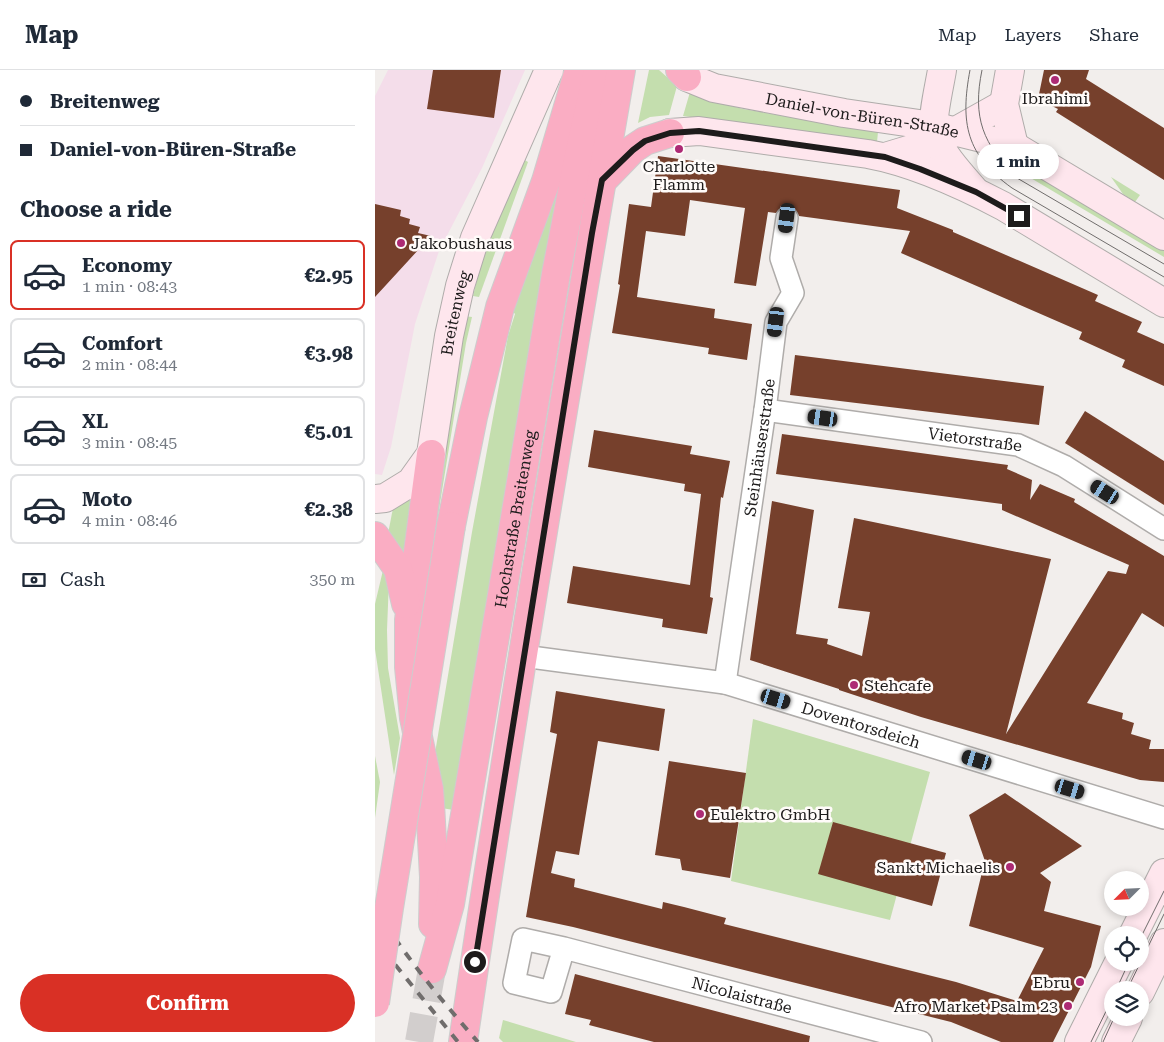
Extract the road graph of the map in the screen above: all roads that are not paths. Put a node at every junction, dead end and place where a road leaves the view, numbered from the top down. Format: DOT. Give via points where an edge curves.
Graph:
graph roads {
  1 [pos="549,70"];
  2 [pos="621,70"];
  3 [pos="943,70"];
  4 [pos="1010,70"];
  5 [pos="583,71"];
  6 [pos="683,74"];
  7 [pos="1003,104"];
  8 [pos="670,133"];
  9 [pos="942,133"];
  10 [pos="1014,146"];
  11 [pos="885,157"];
  12 [pos="602,180"];
  13 [pos="976,192"];
  14 [pos="787,218"];
  15 [pos="1164,236"];
  16 [pos="1164,303"];
  17 [pos="765,410"];
  18 [pos="431,454"];
  19 [pos="375,499"];
  20 [pos="1164,529"];
  21 [pos="375,536"];
  22 [pos="409,620"];
  23 [pos="523,656"];
  24 [pos="725,683"];
  25 [pos="1164,818"];
  26 [pos="1164,873"];
  27 [pos="1138,926"];
  28 [pos="1164,943"];
  29 [pos="564,948"];
  30 [pos="1114,971"];
  31 [pos="1145,981"];
  32 [pos="375,1003"];
  33 [pos="1124,1026"];
  34 [pos="463,1042"];
  35 [pos="921,1042"];
  36 [pos="1079,1042"];
  37 [pos="1116,1042"];
  1 -- 18 [label="main road, Breitenweg" via="472,248 460,286"];
  2 -- 12 [label="highway"];
  3 -- 9 [label="main road"];
  4 -- 7 [label="main road"];
  5 -- 22 [label="highway, Hochstraße Breitenweg" via="580,151 450,904 432,968 433,834 429,789 414,718"];
  5 -- 32 [label="highway, bridge" via="500,307 473,417 451,526"];
  6 -- 9 [label="main road, Daniel-von-Büren-Straße" via="713,88"];
  7 -- 9 [label="main road"];
  7 -- 10 [label="main road"];
  8 -- 11 [label="main road" via="699,131"];
  8 -- 12 [label="highway" via="645,141"];
  9 -- 10 [label="main road, Daniel-von-Büren-Straße"];
  9 -- 11 [label="main road"];
  9 -- 13 [label="main road" via="952,165"];
  10 -- 15 [label="main road, Daniel-von-Büren-Straße"];
  11 -- 13 [label="main road"];
  12 -- 23 [label="highway"];
  13 -- 16 [label="main road"];
  14 -- 17 [label="street, Steinhäuserstraße" via="781,258 793,293 776,322"];
  17 -- 20 [label="street, Vietorstraße" via="1018,445 1064,466"];
  17 -- 24 [label="street, Steinhäuserstraße"];
  18 -- 19 [label="main road" via="411,482 385,498"];
  18 -- 22 [label="highway"];
  21 -- 22 [label="highway" via="398,569"];
  23 -- 24 [label="street, Doventorsdeich"];
  23 -- 34 [label="highway"];
  24 -- 25 [label="street, Doventorsdeich"];
  26 -- 27 [label="main road"];
  28 -- 31 [label="main road"];
  29 -- 35 [label="street, Nicolaistraße"];
  30 -- 36 [label="main road"];
  33 -- 37 [label="main road"];
}
